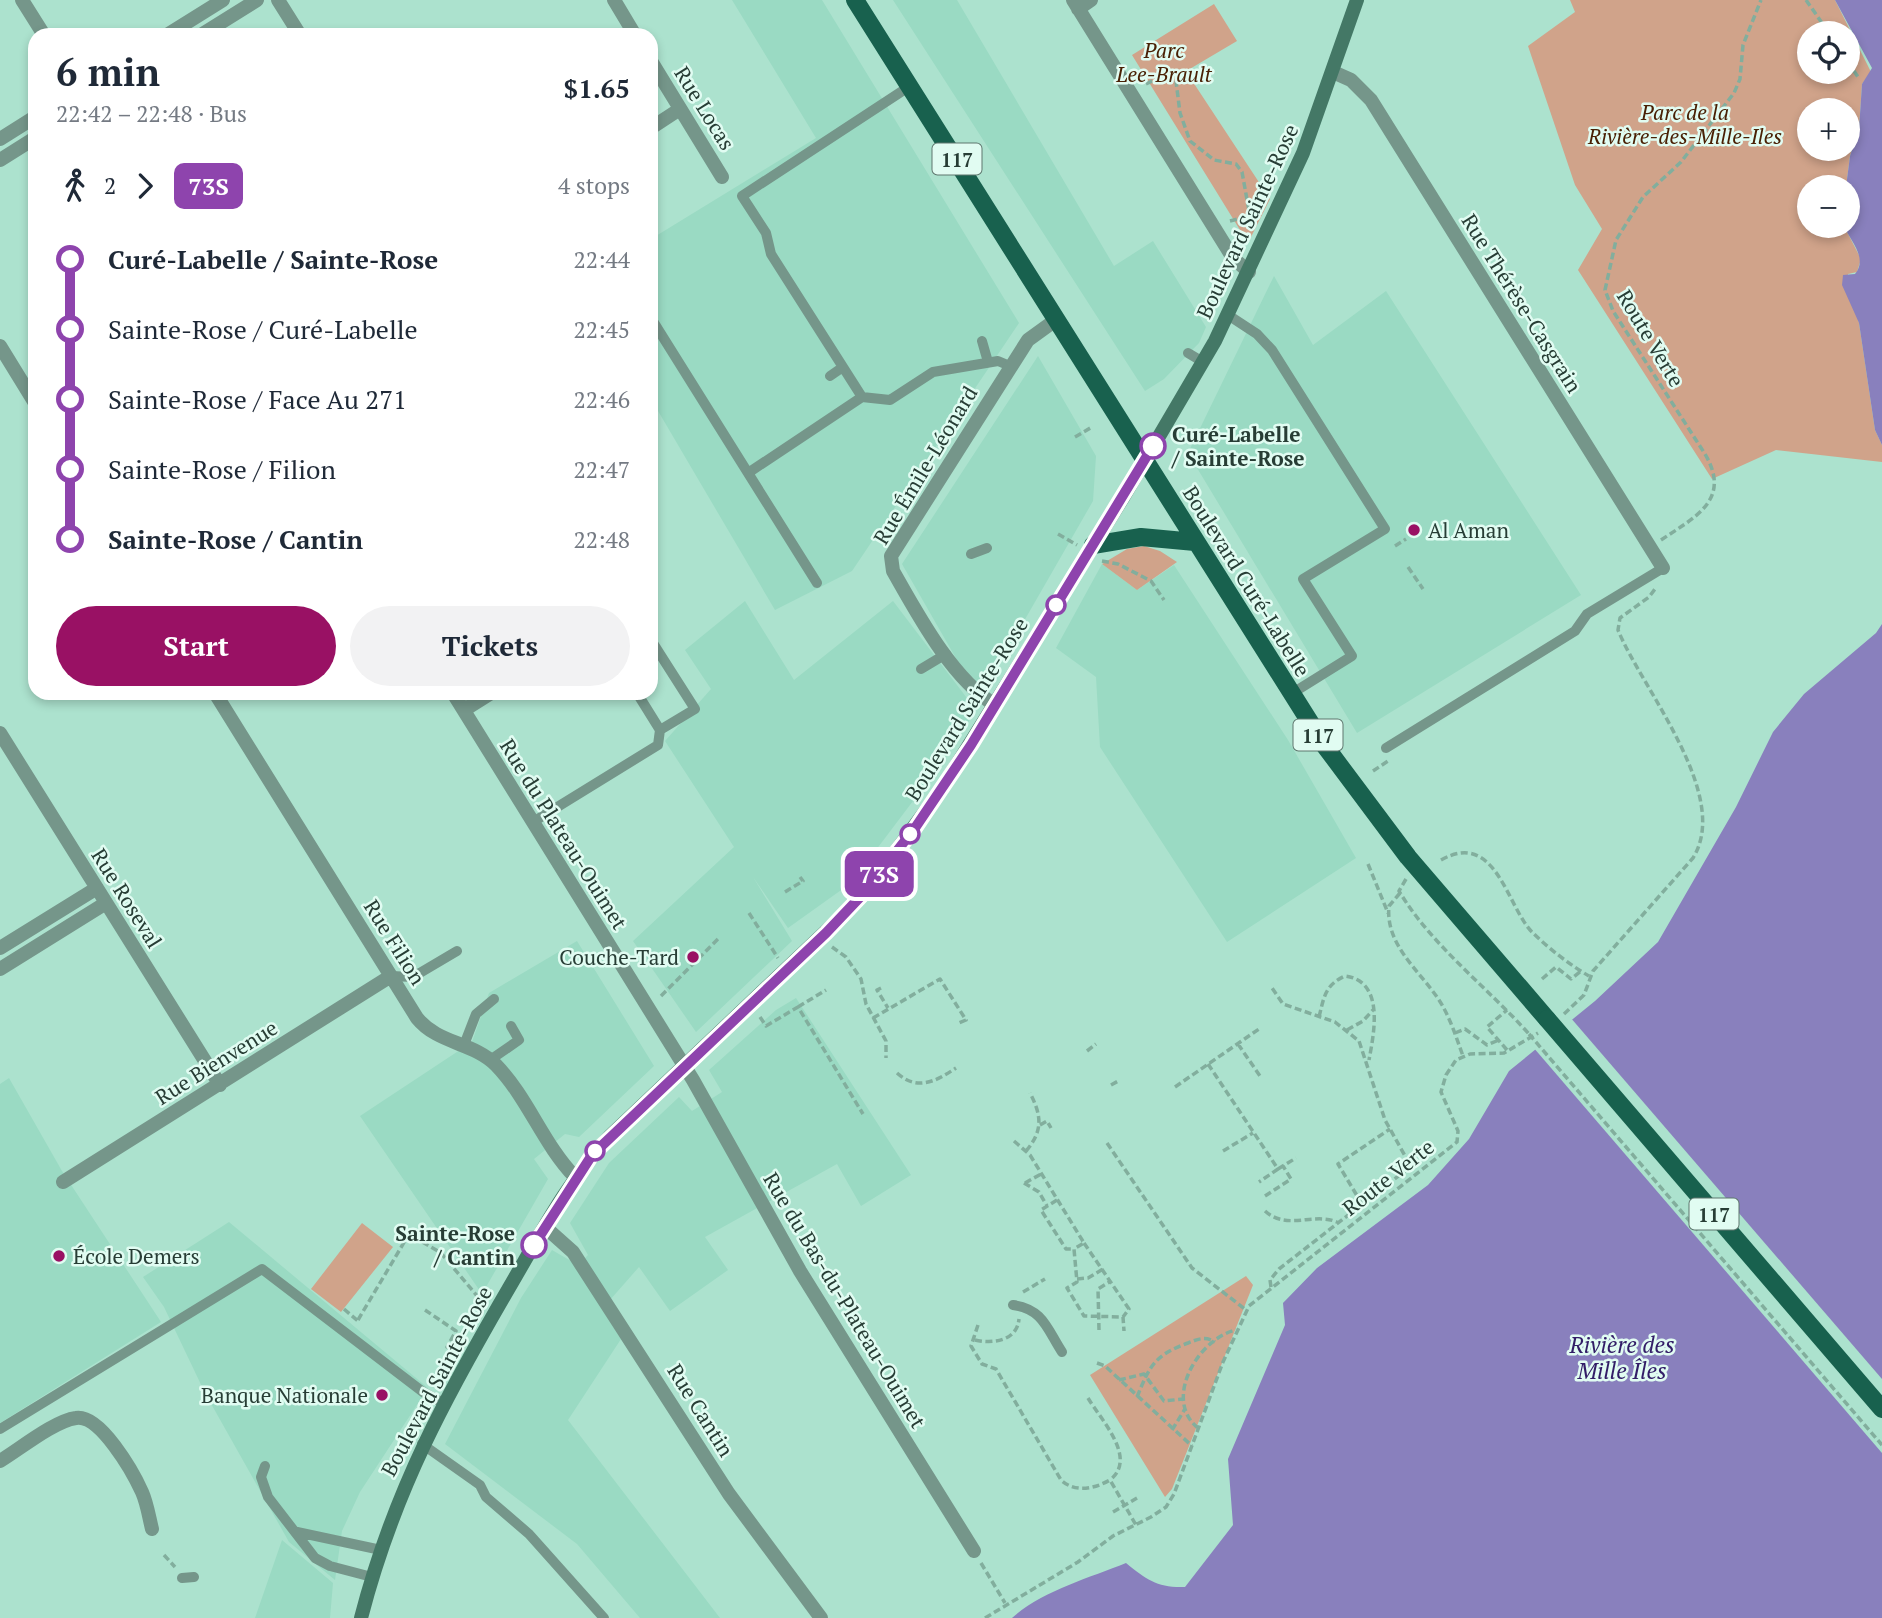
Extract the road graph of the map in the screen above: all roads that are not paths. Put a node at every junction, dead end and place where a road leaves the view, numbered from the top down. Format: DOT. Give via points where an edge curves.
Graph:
graph roads {
  1 [pos="22,0"];
  2 [pos="223,0"];
  3 [pos="257,0"];
  4 [pos="278,0"];
  5 [pos="614,0"];
  6 [pos="855,0"];
  7 [pos="1091,0"];
  8 [pos="1357,0"];
  9 [pos="1075,4"];
  10 [pos="40,28"];
  11 [pos="178,28"];
  12 [pos="212,28"];
  13 [pos="296,28"];
  14 [pos="631,28"];
  15 [pos="1333,72"];
  16 [pos="658,73"];
  17 [pos="910,86"];
  18 [pos="680,109"];
  19 [pos="28,121"];
  20 [pos="658,123"];
  21 [pos="0,139"];
  22 [pos="28,142"];
  23 [pos="0,160"];
  24 [pos="722,177"];
  25 [pos="1249,272"];
  26 [pos="1228,315"];
  27 [pos="1057,319"];
  28 [pos="658,329"];
  29 [pos="982,341"];
  30 [pos="0,346"];
  31 [pos="1188,354"];
  32 [pos="988,362"];
  33 [pos="1203,362"];
  34 [pos="1010,366"];
  35 [pos="844,367"];
  36 [pos="830,376"];
  37 [pos="28,391"];
  38 [pos="862,397"];
  39 [pos="1144,461"];
  40 [pos="748,473"];
  41 [pos="1195,542"];
  42 [pos="1085,545"];
  43 [pos="987,548"];
  44 [pos="971,554"];
  45 [pos="1663,568"];
  46 [pos="817,583"];
  47 [pos="658,651"];
  48 [pos="946,654"];
  49 [pos="921,669"];
  50 [pos="1291,694"];
  51 [pos="219,700"];
  52 [pos="458,700"];
  53 [pos="480,700"];
  54 [pos="641,700"];
  55 [pos="995,705"];
  56 [pos="464,710"];
  57 [pos="660,730"];
  58 [pos="0,733"];
  59 [pos="1386,748"];
  60 [pos="533,822"];
  61 [pos="97,888"];
  62 [pos="106,903"];
  63 [pos="0,948"];
  64 [pos="457,951"];
  65 [pos="0,969"];
  66 [pos="391,976"];
  67 [pos="494,999"];
  68 [pos="511,1026"];
  69 [pos="464,1045"];
  70 [pos="490,1060"];
  71 [pos="685,1067"];
  72 [pos="220,1085"];
  73 [pos="575,1177"];
  74 [pos="63,1182"];
  75 [pos="545,1227"];
  76 [pos="1013,1302"];
  77 [pos="1062,1352"];
  78 [pos="443,1403"];
  79 [pos="1882,1409"];
  80 [pos="0,1429"];
  81 [pos="422,1444"];
  82 [pos="0,1461"];
  83 [pos="265,1466"];
  84 [pos="152,1529"];
  85 [pos="297,1532"];
  86 [pos="381,1550"];
  87 [pos="976,1555"];
  88 [pos="180,1574"];
  89 [pos="194,1577"];
  90 [pos="372,1577"];
  91 [pos="361,1618"];
  92 [pos="604,1618"];
  93 [pos="821,1618"];
  1 -- 10 [label="street"];
  2 -- 11 [label="street"];
  3 -- 12 [label="street"];
  4 -- 13 [label="street"];
  5 -- 14 [label="street"];
  6 -- 17 [label="main road, Boulevard Curé-Labelle / 117"];
  7 -- 9 [label="street"];
  8 -- 15 [label="street, Boulevard Sainte-Rose"];
  9 -- 25 [label="street" via="1236,263"];
  15 -- 25 [label="street, Boulevard Sainte-Rose" via="1290,185"];
  15 -- 45 [label="street, Rue Thérèse-Casgrain" via="1351,80 1371,100"];
  16 -- 18 [label="street, Rue Locas"];
  17 -- 27 [label="main road, Boulevard Curé-Labelle / 117"];
  17 -- 35 [label="lane" via="743,196 766,233 771,254"];
  18 -- 20 [label="street"];
  18 -- 24 [label="street, Rue Locas"];
  19 -- 21 [label="street"];
  22 -- 23 [label="street"];
  25 -- 26 [label="street, Boulevard Sainte-Rose"];
  26 -- 33 [label="street, Boulevard Sainte-Rose"];
  26 -- 50 [label="lane" via="1272,350 1385,529 1303,579 1352,656"];
  27 -- 34 [label="street, Rue Émile-Léonard" via="1031,337"];
  27 -- 39 [label="main road, Boulevard Curé-Labelle / 117"];
  28 -- 40 [label="lane"];
  29 -- 32 [label="lane"];
  30 -- 37 [label="street"];
  31 -- 33 [label="lane"];
  32 -- 34 [label="lane"];
  32 -- 38 [label="lane" via="933,372 890,400"];
  33 -- 39 [label="street, Boulevard Sainte-Rose"];
  34 -- 48 [label="street, Rue Émile-Léonard" via="891,556 893,571"];
  35 -- 36 [label="lane"];
  35 -- 38 [label="lane"];
  38 -- 40 [label="lane"];
  39 -- 41 [label="main road, Boulevard Curé-Labelle / 117"];
  39 -- 42 [label="street, Boulevard Sainte-Rose"];
  40 -- 46 [label="lane"];
  41 -- 42 [label="main road" via="1141,537"];
  41 -- 50 [label="main road, Boulevard Curé-Labelle / 117"];
  42 -- 55 [label="street, Boulevard Sainte-Rose"];
  43 -- 44 [label="lane"];
  45 -- 59 [label="lane" via="1587,614 1575,631"];
  47 -- 57 [label="lane" via="695,709"];
  48 -- 49 [label="lane"];
  48 -- 55 [label="street, Rue Émile-Léonard" via="968,686"];
  50 -- 79 [label="main road, Boulevard Curé-Labelle / 117, bridge" via="1378,820"];
  51 -- 66 [label="street, Rue Filion"];
  52 -- 56 [label="street, Rue du Plateau-Ouimet"];
  53 -- 56 [label="street"];
  54 -- 57 [label="lane"];
  55 -- 71 [label="street, Boulevard Sainte-Rose" via="915,828 863,894"];
  56 -- 60 [label="street, Rue du Plateau-Ouimet"];
  57 -- 60 [label="lane" via="658,745"];
  58 -- 61 [label="street, Rue Roseval"];
  60 -- 71 [label="street, Rue du Plateau-Ouimet"];
  61 -- 62 [label="street, Rue Roseval"];
  61 -- 63 [label="street"];
  62 -- 65 [label="street"];
  62 -- 72 [label="street, Rue Roseval"];
  64 -- 66 [label="lane" via="413,977"];
  66 -- 69 [label="street, Rue Filion" via="423,1025"];
  66 -- 72 [label="street, Rue Bienvenue"];
  67 -- 69 [label="lane" via="476,1014"];
  68 -- 70 [label="lane" via="520,1040"];
  69 -- 70 [label="street, Rue Filion"];
  70 -- 73 [label="street, Rue Filion"];
  71 -- 73 [label="street, Boulevard Sainte-Rose" via="610,1136"];
  71 -- 87 [label="street, Rue du Bas-du-Plateau-Ouimet" via="800,1271"];
  72 -- 74 [label="street, Rue Bienvenue"];
  73 -- 75 [label="street, Boulevard Sainte-Rose"];
  75 -- 78 [label="street, Boulevard Sainte-Rose"];
  75 -- 93 [label="street, Rue Cantin" via="573,1252 729,1493"];
  76 -- 77 [label="lane" via="1037,1312"];
  78 -- 80 [label="lane" via="262,1269"];
  78 -- 81 [label="street, Boulevard Sainte-Rose"];
  81 -- 86 [label="street, Boulevard Sainte-Rose"];
  81 -- 92 [label="lane" via="480,1485 486,1497 529,1534"];
  82 -- 84 [label="street" via="63,1422 87,1418 102,1430 136,1482"];
  83 -- 85 [label="lane" via="261,1477 268,1497"];
  85 -- 86 [label="lane"];
  85 -- 90 [label="lane" via="309,1552 322,1562"];
  86 -- 90 [label="street, Boulevard Sainte-Rose"];
  88 -- 89 [label="lane"];
  90 -- 91 [label="street, Boulevard Sainte-Rose"];
}
